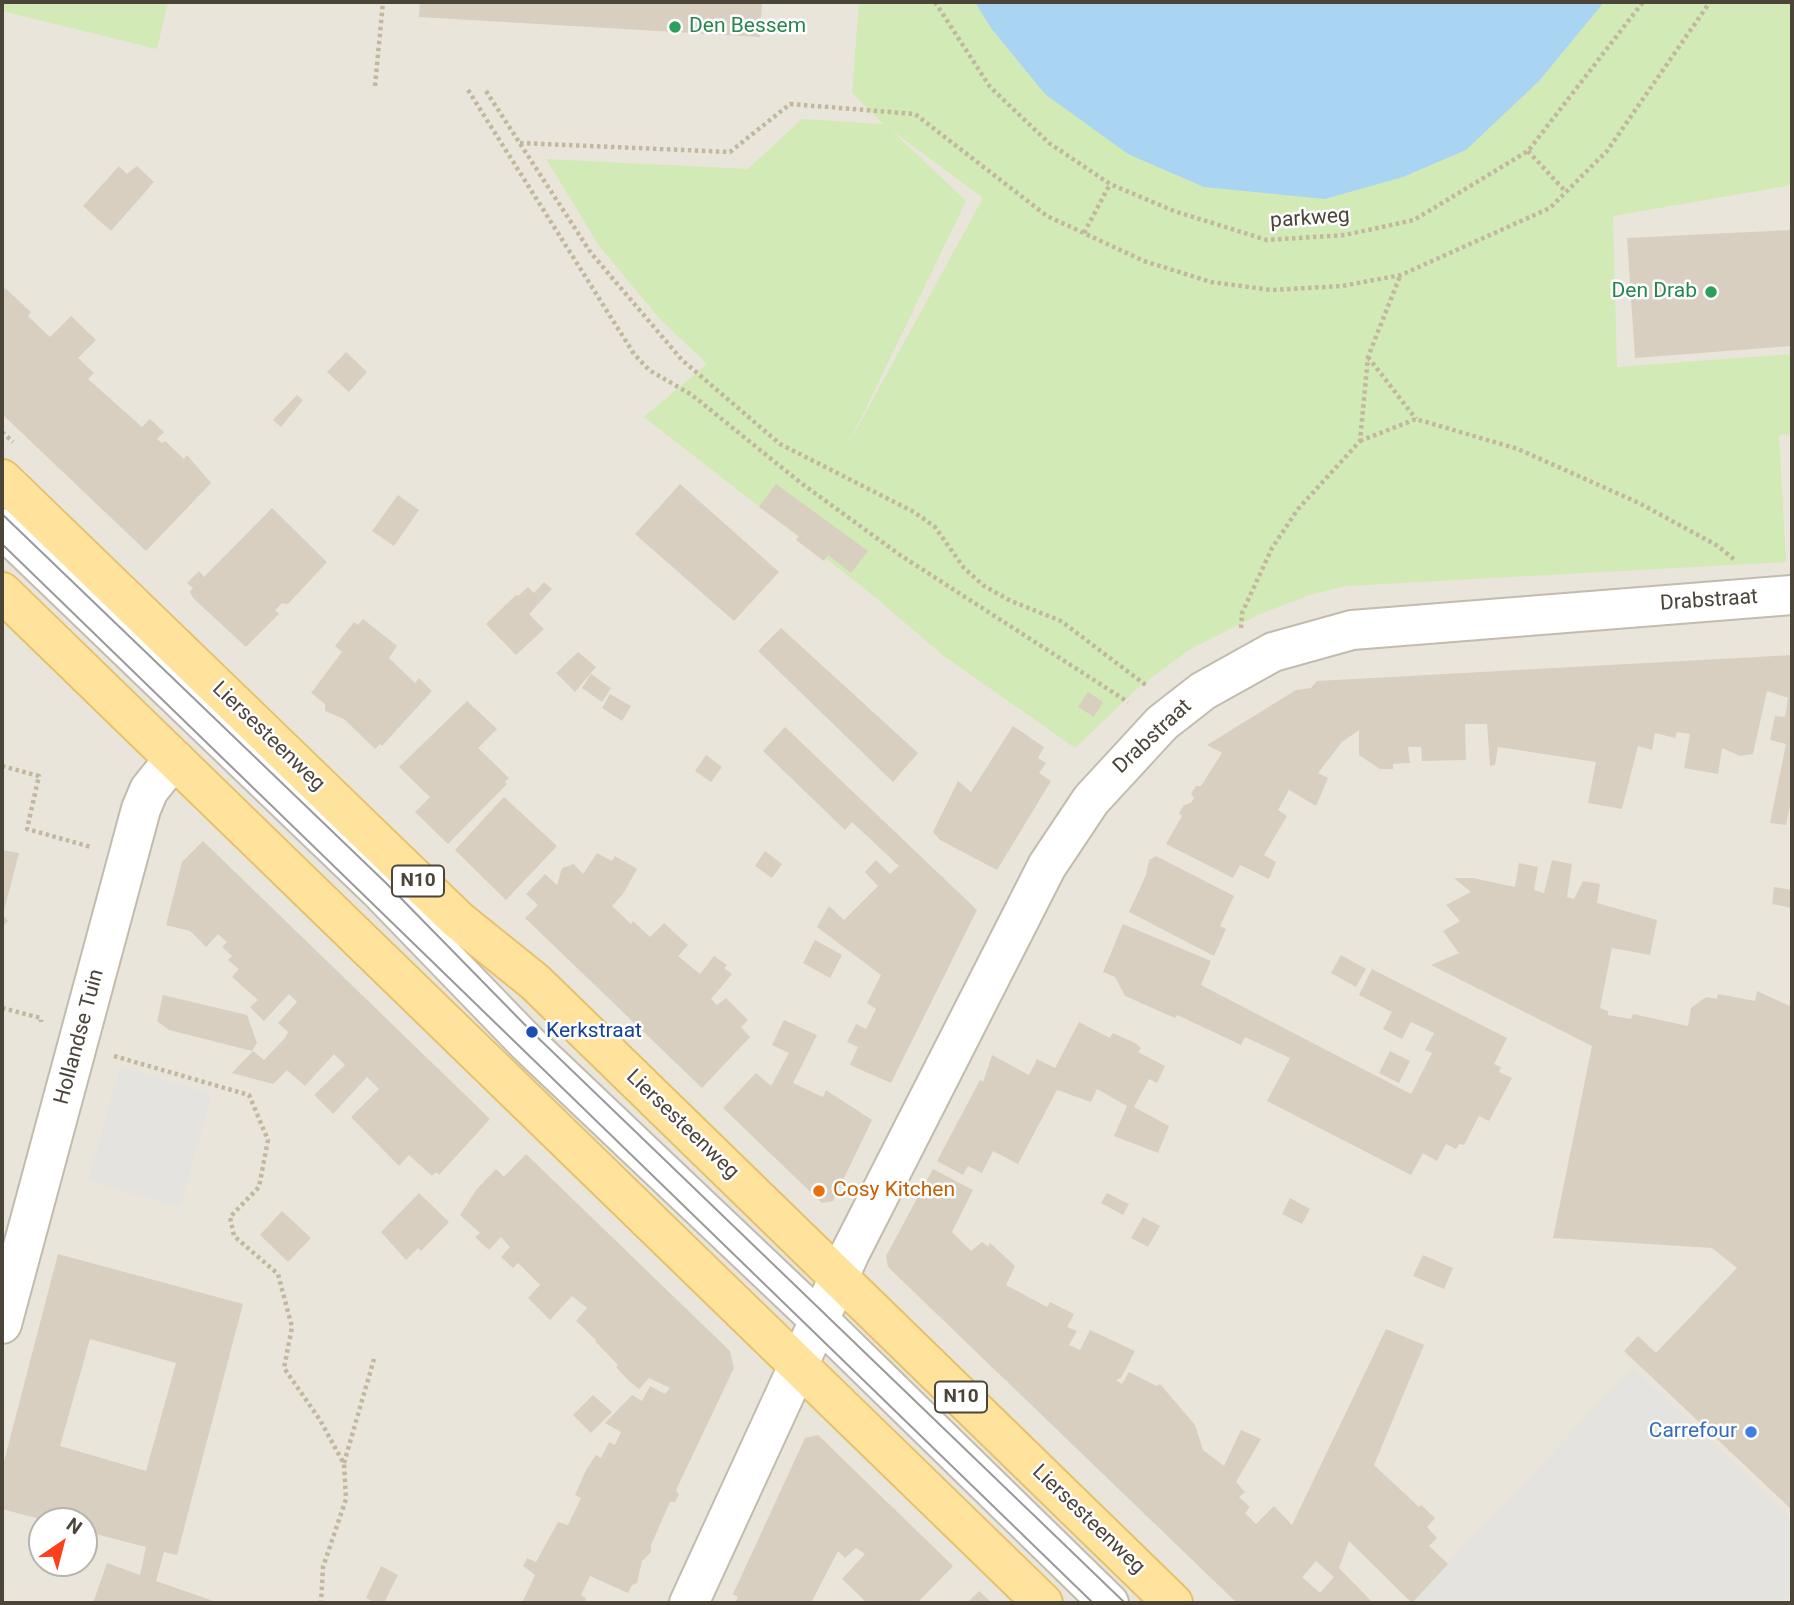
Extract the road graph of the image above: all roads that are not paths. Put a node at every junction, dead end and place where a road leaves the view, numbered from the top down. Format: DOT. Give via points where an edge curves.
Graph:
graph roads {
  1 [pos="2,479"];
  2 [pos="2,528"];
  3 [pos="2,592"];
  4 [pos="1781,596"];
  5 [pos="174,759"];
  6 [pos="838,1278"];
  7 [pos="819,1320"];
  8 [pos="2,1324"];
  9 [pos="799,1364"];
  10 [pos="689,1603"];
  11 [pos="1043,1603"];
  12 [pos="1109,1603"];
  13 [pos="1173,1603"];
  1 -- 6 [label="main road, Liersesteenweg / N10" via="458,920 535,982"];
  2 -- 7 [label="street" via="378,889 527,1043"];
  3 -- 5 [label="main road"];
  4 -- 6 [label="street, Drabstraat" via="1352,630 1273,652 1203,691 1170,716 1091,800 1046,866"];
  5 -- 8 [label="street, Hollandse Tuin" via="149,790 128,857"];
  5 -- 9 [label="main road"];
  6 -- 7 [label="street"];
  6 -- 13 [label="main road, Liersesteenweg / N10"];
  7 -- 9 [label="street"];
  7 -- 12 [label="street"];
  9 -- 10 [label="street"];
  9 -- 11 [label="main road"];
}
